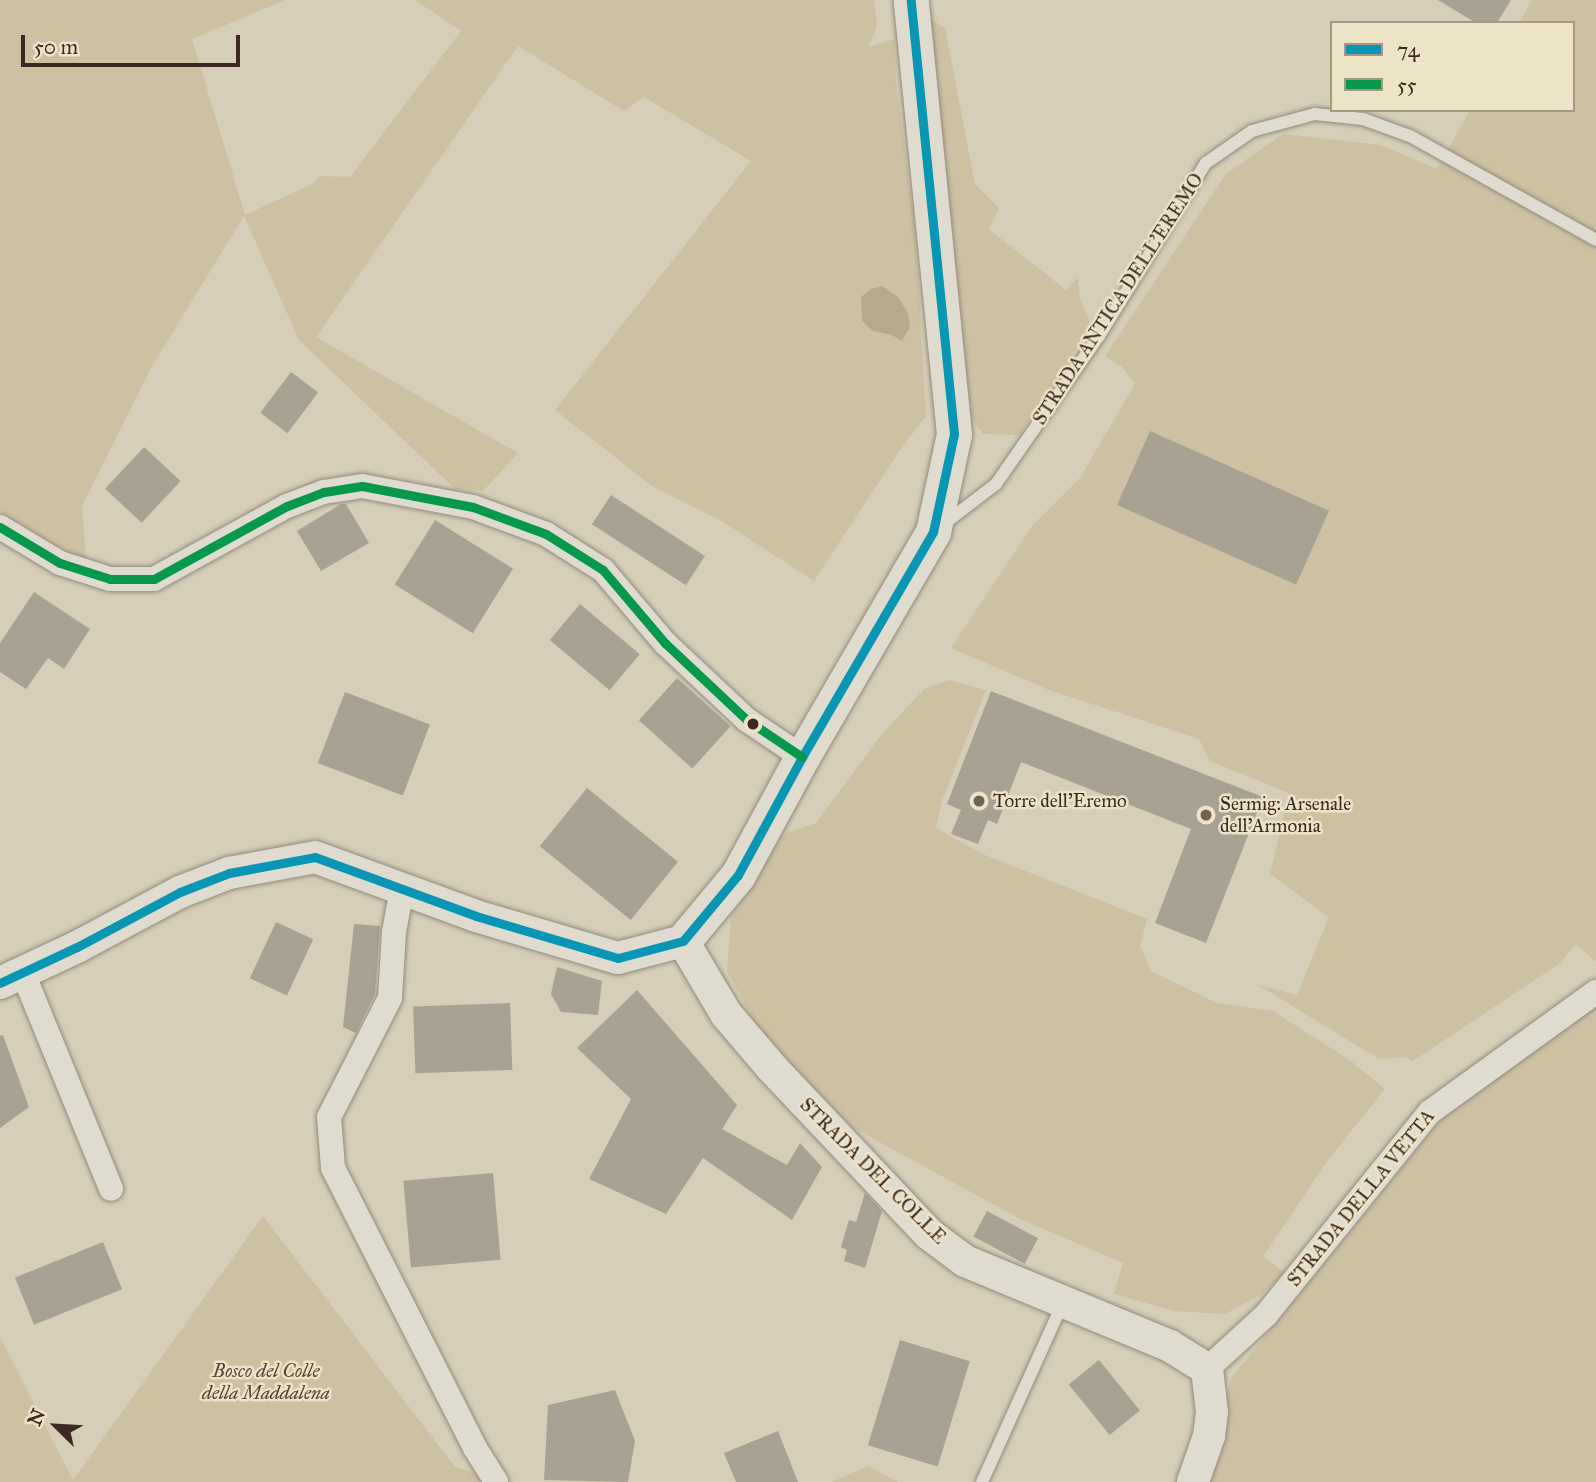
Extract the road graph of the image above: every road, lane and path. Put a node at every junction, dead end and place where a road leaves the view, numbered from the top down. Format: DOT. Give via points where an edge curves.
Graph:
graph roads {
  1 [pos="911,0"];
  2 [pos="1596,240"];
  3 [pos="0,527"];
  4 [pos="933,532"];
  5 [pos="802,757"];
  6 [pos="402,889"];
  7 [pos="683,941"];
  8 [pos="12,978"];
  9 [pos="1596,992"];
  10 [pos="111,1189"];
  11 [pos="1063,1302"];
  12 [pos="1207,1369"];
  13 [pos="496,1482"];
  14 [pos="982,1482"];
  15 [pos="1193,1482"];
  1 -- 4 [label="main road" via="954,435"];
  2 -- 4 [label="lane, STRADA ANTICA DELL'EREMO" via="1410,136 1363,120 1314,114 1252,131 1206,163 1099,336 996,484"];
  3 -- 5 [label="street" via="60,563 110,579 155,579 287,506 324,492 362,486 472,506 546,534 603,570 674,652 747,720"];
  4 -- 5 [label="main road"];
  5 -- 7 [label="main road" via="738,875"];
  6 -- 7 [label="street" via="618,958"];
  6 -- 8 [label="street" via="315,857 229,873 180,892"];
  6 -- 13 [label="street" via="390,998 329,1117 333,1168"];
  7 -- 11 [label="street, STRADA DEL COLLE" via="726,1014 929,1234 965,1261"];
  8 -- 10 [label="street"];
  9 -- 12 [label="street, STRADA DELLA VETTA" via="1430,1112 1266,1314"];
  11 -- 12 [label="street, STRADA DEL COLLE" via="1170,1346"];
  11 -- 14 [label="lane"];
  12 -- 15 [label="street" via="1212,1412"];
}
